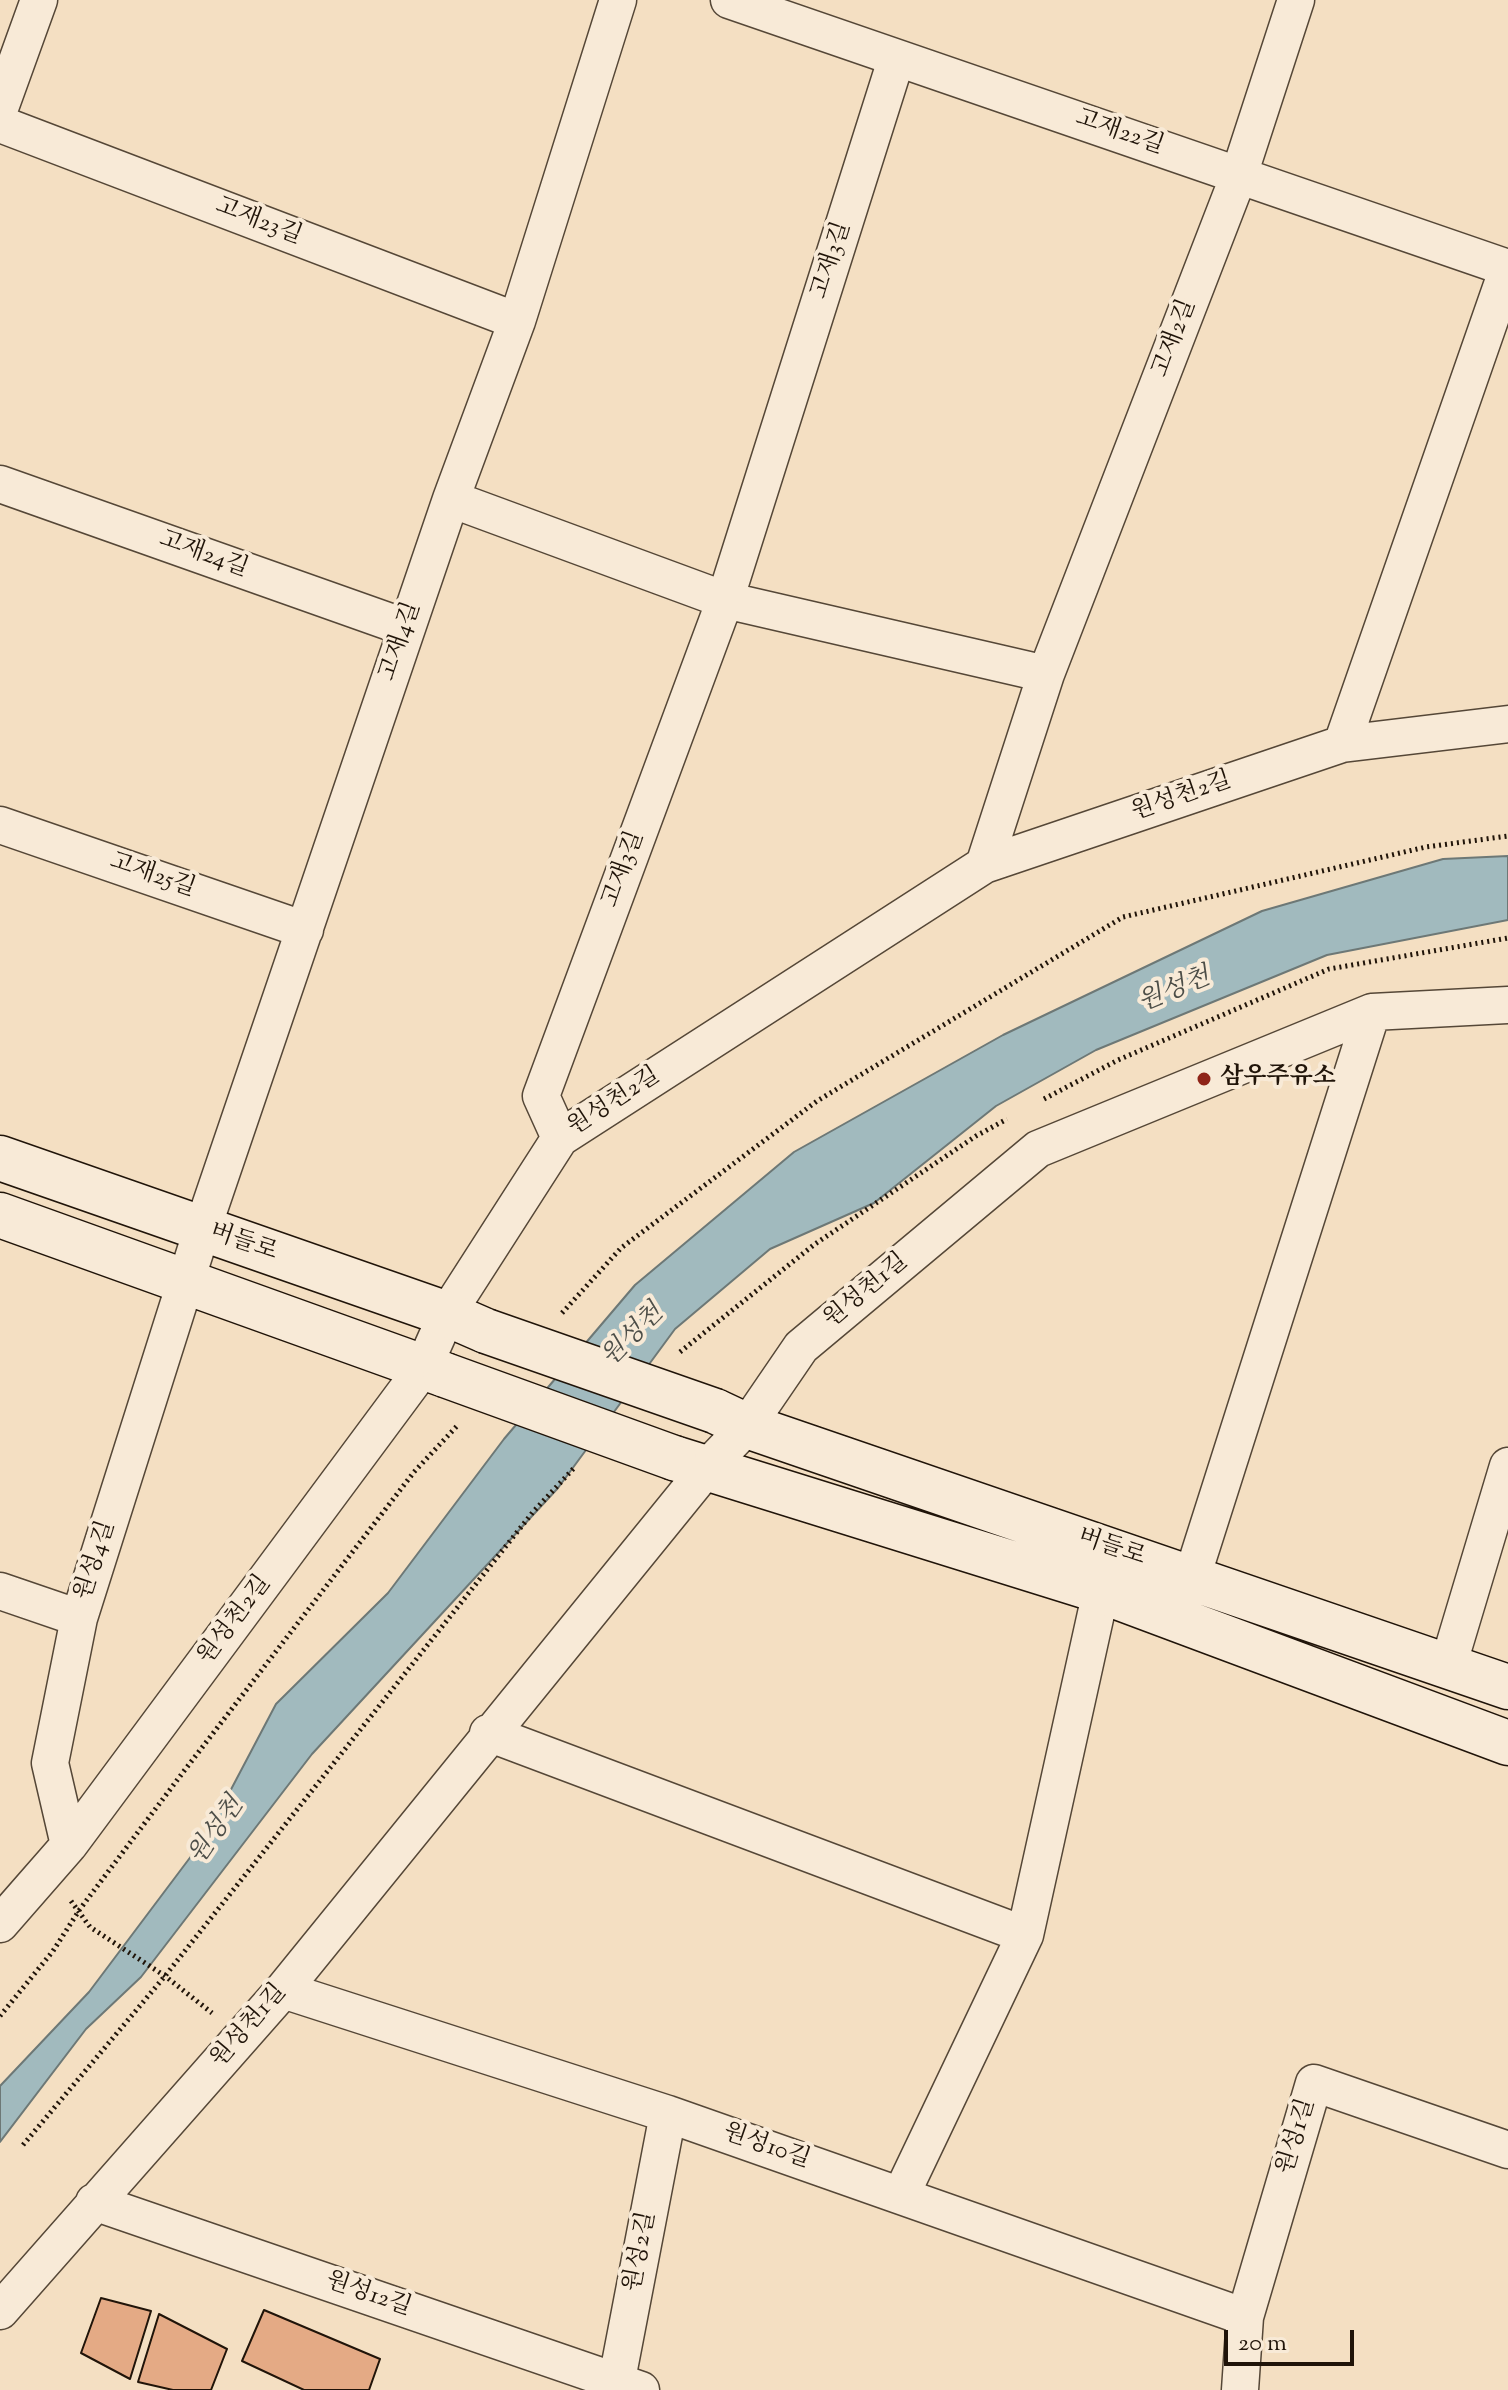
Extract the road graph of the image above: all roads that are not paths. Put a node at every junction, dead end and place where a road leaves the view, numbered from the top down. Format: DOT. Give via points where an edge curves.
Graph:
graph roads {
  1 [pos="39,0"];
  2 [pos="618,0"];
  3 [pos="729,0"];
  4 [pos="1296,0"];
  5 [pos="896,60"];
  6 [pos="0,108"];
  7 [pos="0,124"];
  8 [pos="1239,175"];
  9 [pos="1508,268"];
  10 [pos="517,321"];
  11 [pos="0,484"];
  12 [pos="451,499"];
  13 [pos="725,600"];
  14 [pos="407,628"];
  15 [pos="1046,674"];
  16 [pos="1508,724"];
  17 [pos="1342,744"];
  18 [pos="0,825"];
  19 [pos="984,865"];
  20 [pos="305,930"];
  21 [pos="1508,1005"];
  22 [pos="1372,1012"];
  23 [pos="560,1138"];
  24 [pos="0,1158"];
  25 [pos="0,1215"];
  26 [pos="202,1230"];
  27 [pos="186,1283"];
  28 [pos="447,1314"];
  29 [pos="434,1372"];
  30 [pos="731,1418"];
  31 [pos="690,1463"];
  32 [pos="1508,1466"];
  33 [pos="1192,1577"];
  34 [pos="0,1591"];
  35 [pos="1101,1591"];
  36 [pos="79,1618"];
  37 [pos="1448,1666"];
  38 [pos="1508,1687"];
  39 [pos="488,1733"];
  40 [pos="1508,1743"];
  41 [pos="69,1845"];
  42 [pos="0,1924"];
  43 [pos="1025,1935"];
  44 [pos="283,1990"];
  45 [pos="668,2114"];
  46 [pos="1508,2150"];
  47 [pos="901,2195"];
  48 [pos="94,2202"];
  49 [pos="0,2311"];
  50 [pos="1245,2317"];
  51 [pos="625,2387"];
  52 [pos="1240,2390"];
  1 -- 6 [label="street"];
  2 -- 10 [label="street, 고재4길"];
  3 -- 5 [label="street, 고재22길"];
  4 -- 8 [label="street, 고재2길"];
  5 -- 8 [label="street, 고재22길"];
  5 -- 13 [label="street, 고재3길"];
  7 -- 10 [label="street, 고재23길"];
  8 -- 9 [label="street, 고재22길"];
  8 -- 15 [label="street, 고재2길"];
  9 -- 17 [label="street, 고재22길"];
  10 -- 12 [label="street, 고재4길"];
  11 -- 14 [label="street, 고재24길"];
  12 -- 13 [label="street"];
  12 -- 14 [label="street, 고재4길"];
  13 -- 15 [label="street"];
  13 -- 23 [label="street, 고재3길" via="541,1096"];
  14 -- 20 [label="street, 고재4길"];
  15 -- 19 [label="street, 고재2길"];
  16 -- 17 [label="street, 원성천2길"];
  17 -- 19 [label="street, 원성천2길"];
  18 -- 20 [label="street, 고재25길"];
  19 -- 23 [label="street, 원성천2길"];
  20 -- 26 [label="street, 고재4길"];
  21 -- 22 [label="street, 원성천1길"];
  22 -- 30 [label="street, 원성천1길" via="1038,1149 801,1347"];
  22 -- 33 [label="street"];
  23 -- 28 [label="street, 원성천2길"];
  24 -- 26 [label="street, 버들로"];
  25 -- 27 [label="street"];
  26 -- 27 [label="street, 고재4길"];
  26 -- 28 [label="street, 버들로"];
  27 -- 29 [label="street"];
  27 -- 36 [label="street, 원성4길"];
  28 -- 29 [label="street, 원성천2길"];
  28 -- 30 [label="street, 버들로, bridge"];
  29 -- 31 [label="street, 버들로, bridge"];
  29 -- 41 [label="street, 원성천2길"];
  30 -- 31 [label="street, 원성천1길"];
  30 -- 33 [label="street, 버들로"];
  31 -- 35 [label="street, 버들로"];
  31 -- 39 [label="street, 원성천1길"];
  32 -- 37 [label="street"];
  33 -- 37 [label="street, 버들로"];
  34 -- 36 [label="street"];
  35 -- 40 [label="street, 버들로"];
  35 -- 43 [label="street, 버들로"];
  36 -- 41 [label="street, 원성4길" via="50,1763"];
  37 -- 38 [label="street, 버들로"];
  39 -- 43 [label="street"];
  39 -- 44 [label="street, 원성천1길"];
  41 -- 42 [label="street, 원성천2길"];
  43 -- 47 [label="street, 버들로"];
  44 -- 45 [label="street, 원성10길"];
  44 -- 48 [label="street, 원성천1길"];
  45 -- 47 [label="street, 원성10길"];
  45 -- 51 [label="street, 원성2길"];
  46 -- 50 [label="street, 원성1길" via="1314,2083"];
  47 -- 50 [label="street, 원성10길"];
  48 -- 49 [label="street, 원성천1길"];
  48 -- 51 [label="street, 원성12길"];
  50 -- 52 [label="street, 원성1길"];
}
